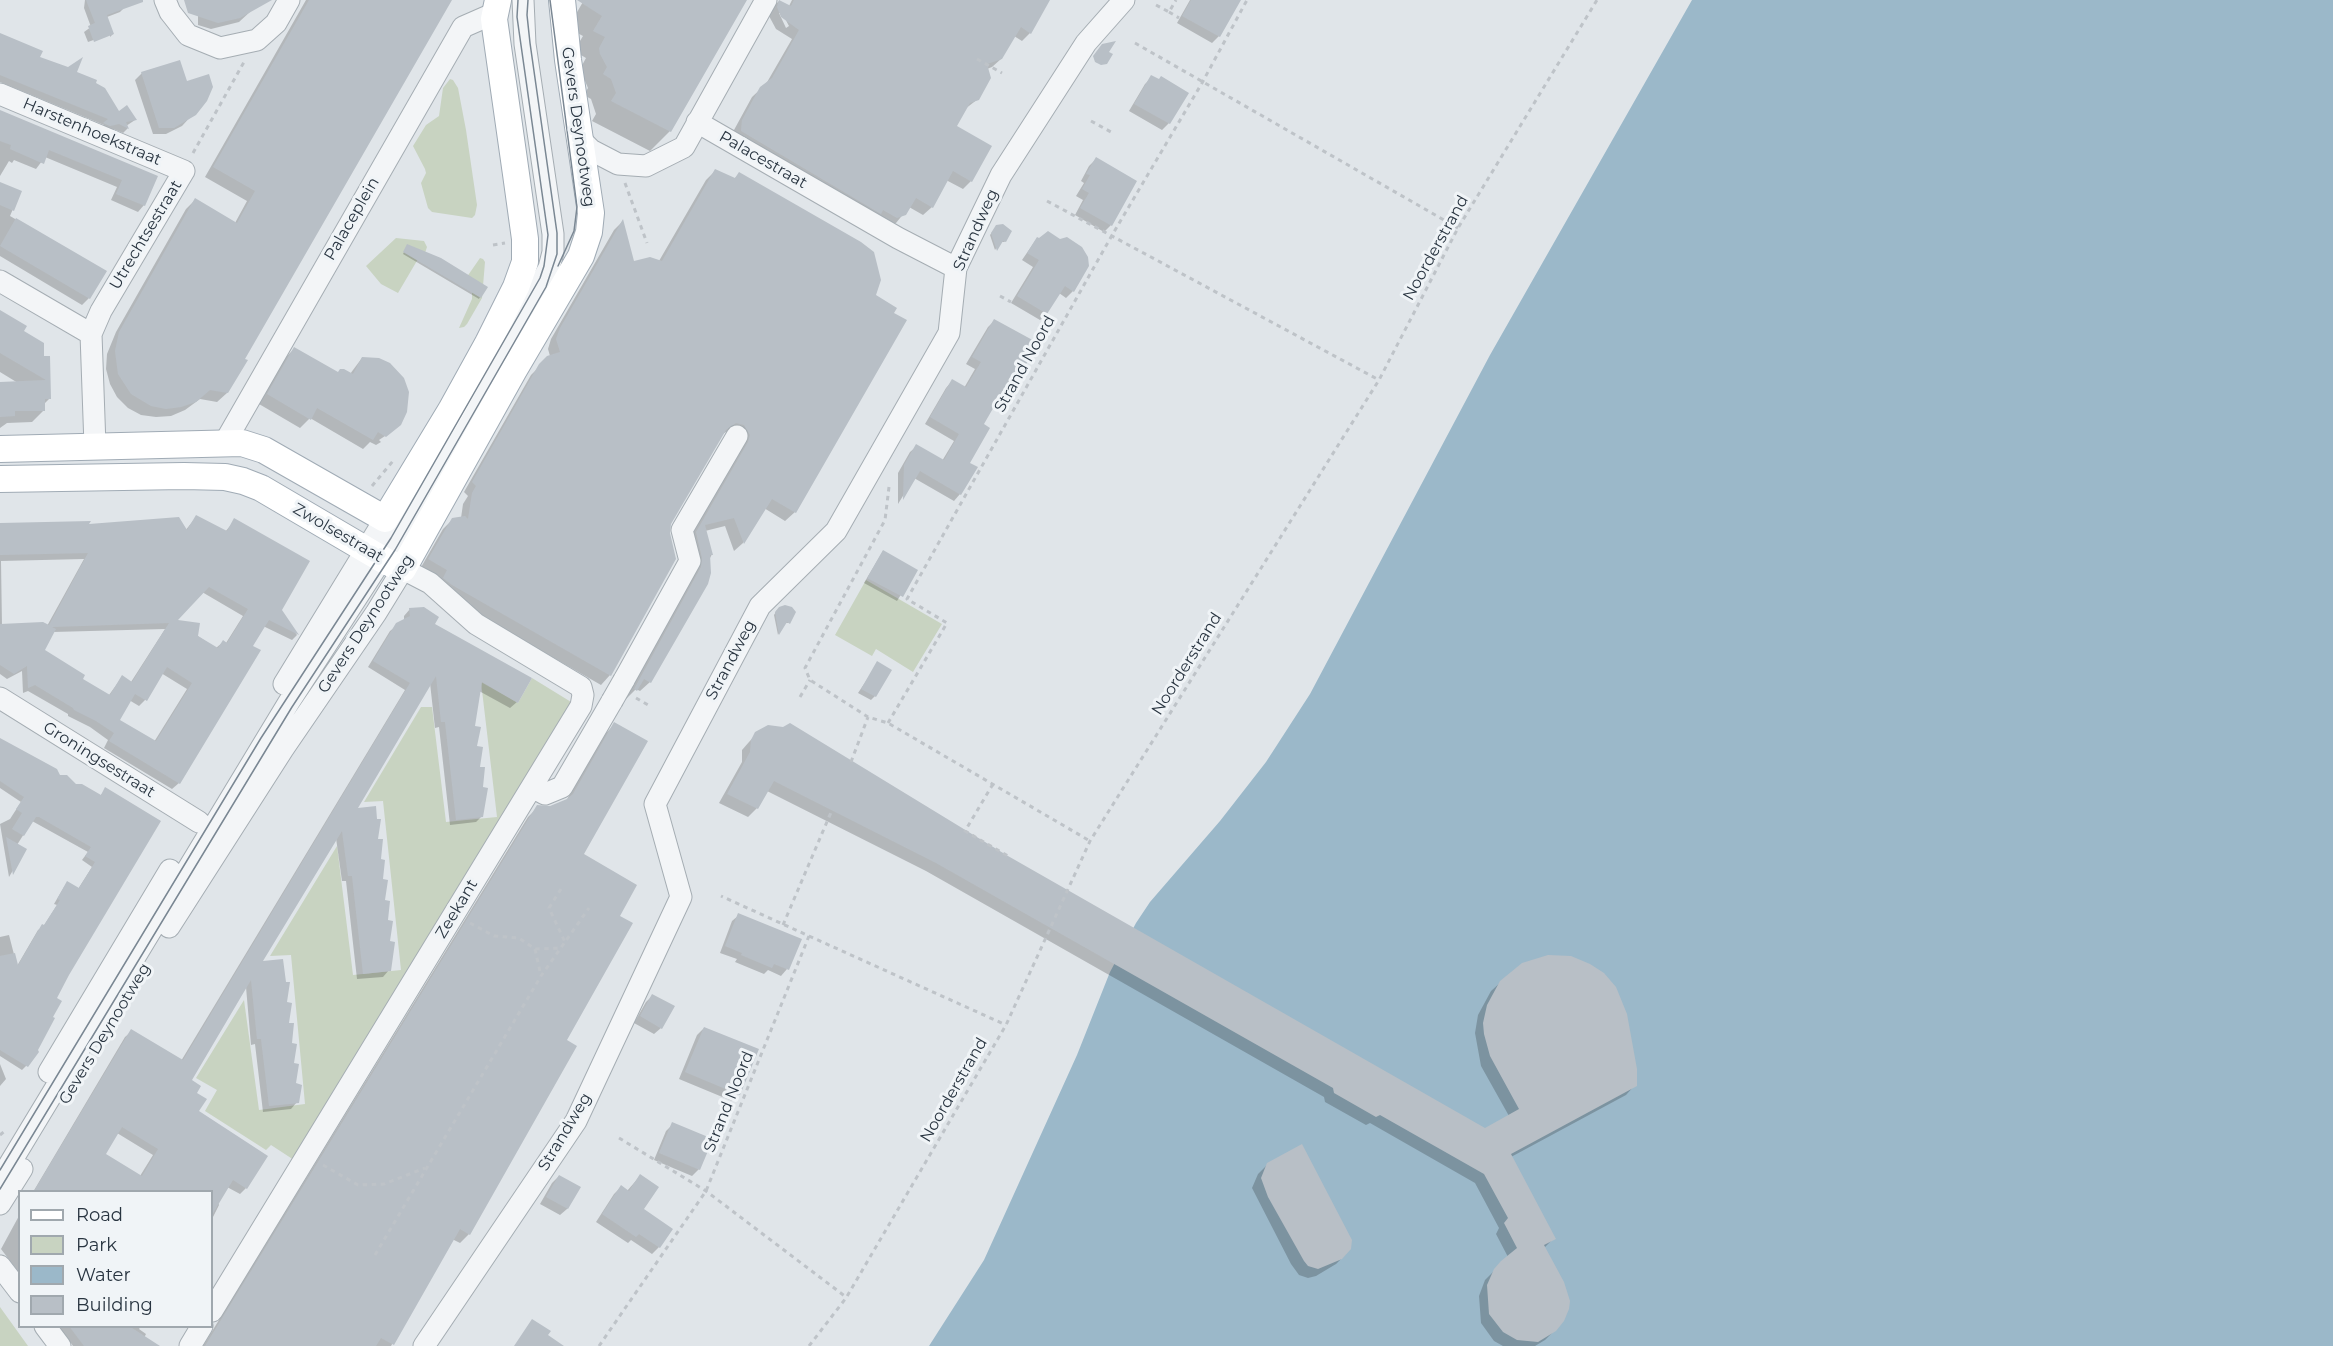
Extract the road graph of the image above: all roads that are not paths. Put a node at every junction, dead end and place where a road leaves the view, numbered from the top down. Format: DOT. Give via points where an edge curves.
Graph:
graph roads {
  1 [pos="165,0"];
  2 [pos="289,0"];
  3 [pos="523,0"];
  4 [pos="562,0"];
  5 [pos="766,0"];
  6 [pos="1124,0"];
  7 [pos="497,6"];
  8 [pos="0,94"];
  9 [pos="697,122"];
  10 [pos="580,139"];
  11 [pos="184,171"];
  12 [pos="956,268"];
  13 [pos="0,281"];
  14 [pos="91,334"];
  15 [pos="737,436"];
  16 [pos="225,442"];
  17 [pos="95,446"];
  18 [pos="0,449"];
  19 [pos="0,479"];
  20 [pos="385,519"];
  21 [pos="386,555"];
  22 [pos="0,698"];
  23 [pos="532,787"];
  24 [pos="199,822"];
  25 [pos="0,1153"];
  26 [pos="0,1180"];
  27 [pos="0,1204"];
  28 [pos="0,1266"];
  29 [pos="18,1289"];
  30 [pos="213,1309"];
  31 [pos="46,1328"];
  32 [pos="201,1328"];
  33 [pos="60,1346"];
  34 [pos="190,1346"];
  35 [pos="424,1346"];
  1 -- 2 [label="street" via="188,35 220,48 257,40 276,23"];
  3 -- 21 [label="street, Gevers Deynootweg" via="525,44 553,252 549,268 514,334"];
  4 -- 10 [label="main road, Gevers Deynootweg"];
  5 -- 9 [label="street"];
  6 -- 12 [label="street, Strandweg" via="1086,43 1001,175"];
  7 -- 16 [label="street, Palaceplein" via="463,27"];
  7 -- 20 [label="main road, Gevers Deynootweg" via="495,31 525,262 488,343"];
  8 -- 11 [label="street, Harstenhoekstraat"];
  9 -- 10 [label="street" via="684,147 646,166 618,164 591,150"];
  9 -- 12 [label="street, Palacestraat"];
  10 -- 21 [label="main road, Gevers Deynootweg" via="591,213 581,256 514,370"];
  11 -- 14 [label="street, Utrechtsestraat"];
  12 -- 35 [label="street, Strandweg" via="950,333 836,531 760,606 655,804 681,897 581,1110"];
  13 -- 14 [label="street"];
  14 -- 17 [label="street, Utrechtsestraat"];
  15 -- 23 [label="street, bridge" via="682,531 690,561 612,702 562,787 544,794"];
  16 -- 17 [label="main road"];
  16 -- 20 [label="main road" via="264,450"];
  17 -- 18 [label="main road"];
  19 -- 21 [label="main road, Zwolsestraat" via="225,477 261,488"];
  20 -- 21 [label="street, Gevers Deynootweg"];
  21 -- 23 [label="street, Zeekant" via="430,583 476,624 580,687 584,695 581,706"];
  21 -- 24 [label="street, Gevers Deynootweg"];
  21 -- 26 [label="street, Gevers Deynootweg" via="289,702"];
  21 -- 27 [label="street, Gevers Deynootweg" via="376,613 183,905"];
  22 -- 24 [label="street, Groningsestraat"];
  23 -- 30 [label="street, Zeekant"];
  24 -- 25 [label="street, Gevers Deynootweg"];
  28 -- 29 [label="street"];
  31 -- 33 [label="street"];
  32 -- 34 [label="street"];
}
